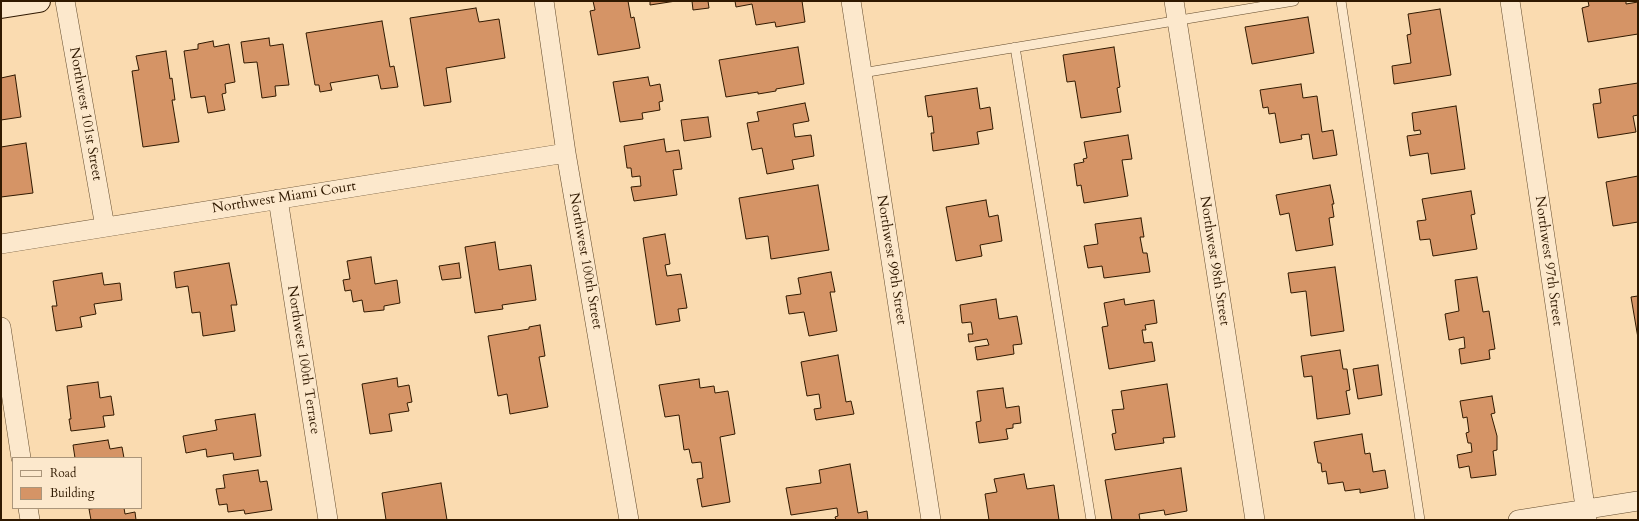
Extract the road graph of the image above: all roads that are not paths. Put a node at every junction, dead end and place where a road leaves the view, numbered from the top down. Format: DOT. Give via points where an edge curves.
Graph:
graph roads {
  1 [pos="40,1"];
  2 [pos="65,1"];
  3 [pos="544,1"];
  4 [pos="851,1"];
  5 [pos="1174,1"];
  6 [pos="1294,1"];
  7 [pos="1341,1"];
  8 [pos="1510,1"];
  9 [pos="1,7"];
  10 [pos="1177,20"];
  11 [pos="1015,47"];
  12 [pos="862,73"];
  13 [pos="566,153"];
  14 [pos="278,199"];
  15 [pos="104,227"];
  16 [pos="1,244"];
  17 [pos="1,328"];
  18 [pos="21,457"];
  19 [pos="1638,501"];
  20 [pos="28,509"];
  21 [pos="1586,514"];
  22 [pos="30,520"];
  23 [pos="328,520"];
  24 [pos="629,520"];
  25 [pos="931,520"];
  26 [pos="1091,520"];
  27 [pos="1254,520"];
  28 [pos="1420,520"];
  29 [pos="1518,520"];
  1 -- 9 [label="main road"];
  2 -- 15 [label="street, Northwest 101st Street"];
  3 -- 13 [label="street, Northwest 100th Street"];
  4 -- 12 [label="street, Northwest 99th Street"];
  5 -- 10 [label="street, Northwest 98th Street"];
  6 -- 10 [label="lane"];
  7 -- 28 [label="lane"];
  8 -- 21 [label="street, Northwest 97th Street"];
  10 -- 11 [label="lane"];
  10 -- 27 [label="street, Northwest 98th Street"];
  11 -- 12 [label="lane"];
  11 -- 26 [label="lane"];
  12 -- 25 [label="street, Northwest 99th Street"];
  13 -- 14 [label="street, Northwest Miami Court"];
  13 -- 24 [label="street, Northwest 100th Street"];
  14 -- 15 [label="street, Northwest Miami Court"];
  14 -- 23 [label="street, Northwest 100th Terrace"];
  15 -- 16 [label="street, Northwest Miami Court"];
  17 -- 18 [label="street"];
  19 -- 21 [label="street"];
  20 -- 22 [label="street"];
  21 -- 29 [label="street"];
}
